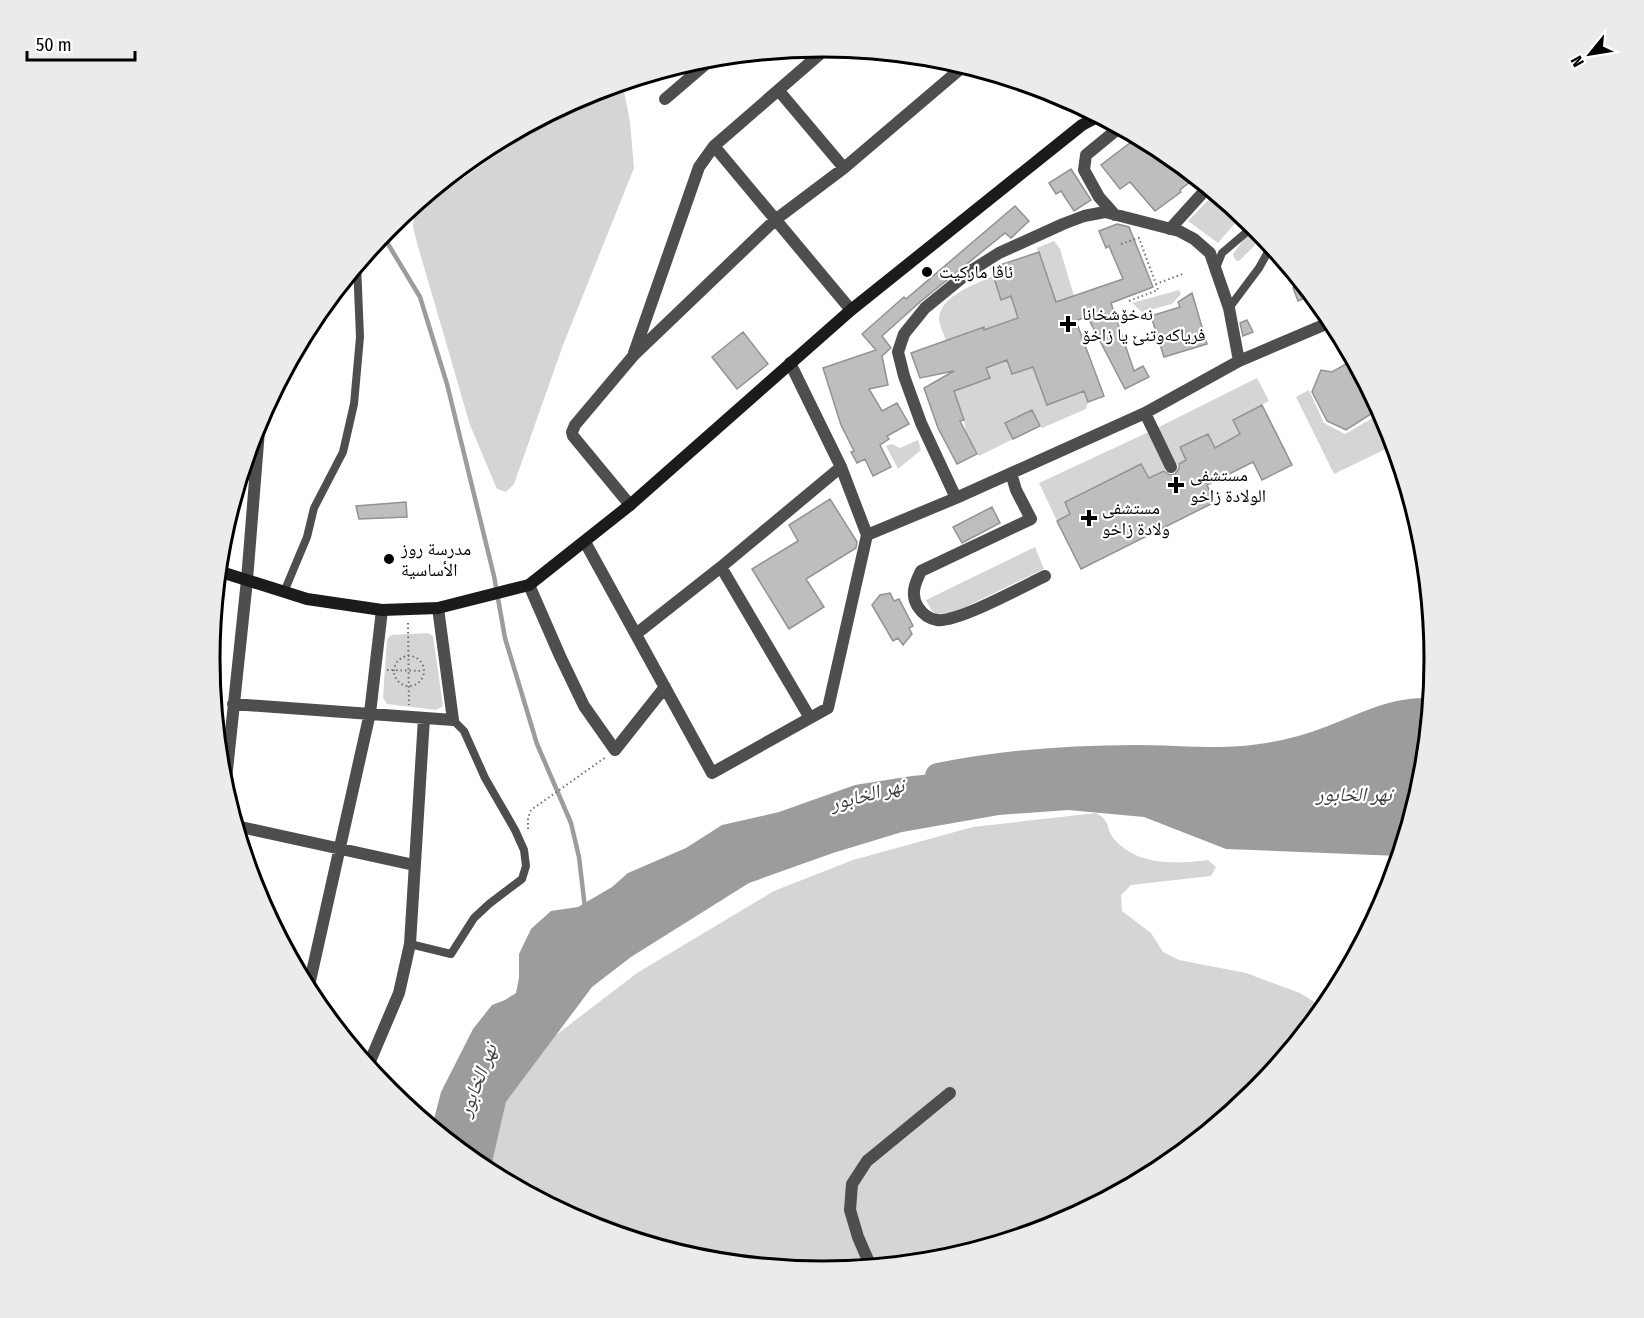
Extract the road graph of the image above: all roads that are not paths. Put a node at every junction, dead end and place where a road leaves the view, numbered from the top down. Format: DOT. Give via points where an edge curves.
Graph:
graph roads {
  1 [pos="817,57"];
  2 [pos="698,71"];
  3 [pos="956,73"];
  4 [pos="779,91"];
  5 [pos="664,99"];
  6 [pos="1086,118"];
  7 [pos="1091,120"];
  8 [pos="1082,125"];
  9 [pos="1113,133"];
  10 [pos="714,146"];
  11 [pos="844,168"];
  12 [pos="1203,193"];
  13 [pos="1115,215"];
  14 [pos="775,220"];
  15 [pos="1170,228"];
  16 [pos="1247,232"];
  17 [pos="1267,253"];
  18 [pos="1216,268"];
  19 [pos="358,276"];
  20 [pos="1229,308"];
  21 [pos="851,310"];
  22 [pos="1323,325"];
  23 [pos="634,356"];
  24 [pos="1239,361"];
  25 [pos="790,363"];
  26 [pos="1145,412"];
  27 [pos="257,451"];
  28 [pos="841,467"];
  29 [pos="1171,467"];
  30 [pos="1011,473"];
  31 [pos="956,498"];
  32 [pos="630,504"];
  33 [pos="867,535"];
  34 [pos="585,542"];
  35 [pos="721,567"];
  36 [pos="226,574"];
  37 [pos="1045,576"];
  38 [pos="247,580"];
  39 [pos="529,585"];
  40 [pos="284,592"];
  41 [pos="445,607"];
  42 [pos="382,610"];
  43 [pos="636,634"];
  44 [pos="665,687"];
  45 [pos="233,704"];
  46 [pos="370,713"];
  47 [pos="424,718"];
  48 [pos="810,718"];
  49 [pos="453,720"];
  50 [pos="228,755"];
  51 [pos="245,828"];
  52 [pos="341,848"];
  53 [pos="414,865"];
  54 [pos="410,944"];
  55 [pos="311,977"];
  56 [pos="369,1056"];
  57 [pos="950,1093"];
  58 [pos="868,1259"];
  1 -- 4 [label="street"];
  2 -- 5 [label="street"];
  3 -- 11 [label="street"];
  4 -- 10 [label="street"];
  4 -- 11 [label="street"];
  6 -- 8 [label="street"];
  7 -- 8 [label="street"];
  8 -- 21 [label="street"];
  9 -- 13 [label="street" via="1086,155 1084,170"];
  10 -- 14 [label="street"];
  10 -- 23 [label="street" via="699,167"];
  11 -- 14 [label="street"];
  12 -- 15 [label="street"];
  13 -- 15 [label="street"];
  13 -- 31 [label="street" via="1105,212 1084,216 985,261 925,308 904,334 898,352 904,376"];
  14 -- 21 [label="street"];
  14 -- 23 [label="street"];
  15 -- 18 [label="street" via="1194,238 1210,253"];
  16 -- 18 [label="lane" via="1222,253"];
  17 -- 20 [label="lane"];
  18 -- 20 [label="street"];
  19 -- 40 [label="lane" via="360,337 354,404 343,452 314,508 307,537"];
  20 -- 24 [label="street"];
  21 -- 25 [label="street"];
  22 -- 24 [label="street"];
  23 -- 32 [label="street" via="572,432"];
  24 -- 26 [label="street"];
  25 -- 28 [label="street"];
  25 -- 32 [label="street"];
  26 -- 29 [label="street"];
  26 -- 30 [label="street"];
  27 -- 38 [label="street"];
  28 -- 33 [label="street"];
  28 -- 35 [label="street"];
  30 -- 31 [label="street"];
  30 -- 37 [label="street" via="1031,519 921,572 914,587 915,602 922,613 937,620 954,618"];
  31 -- 33 [label="street"];
  32 -- 34 [label="street"];
  33 -- 48 [label="street" via="828,708"];
  34 -- 39 [label="street"];
  34 -- 43 [label="street"];
  35 -- 43 [label="street"];
  35 -- 48 [label="street"];
  36 -- 38 [label="street"];
  38 -- 40 [label="street"];
  38 -- 45 [label="street"];
  39 -- 41 [label="street"];
  39 -- 44 [label="street" via="584,706 615,750"];
  40 -- 42 [label="street"];
  41 -- 42 [label="street"];
  41 -- 49 [label="street"];
  42 -- 46 [label="street"];
  43 -- 44 [label="street"];
  44 -- 48 [label="street" via="712,772"];
  45 -- 46 [label="street"];
  45 -- 50 [label="street"];
  46 -- 47 [label="street"];
  46 -- 52 [label="street"];
  47 -- 49 [label="street"];
  47 -- 53 [label="street"];
  49 -- 54 [label="lane" via="464,731 514,830 524,850 526,866 522,879 474,918 451,954"];
  51 -- 52 [label="street"];
  52 -- 53 [label="street"];
  52 -- 55 [label="street"];
  53 -- 54 [label="street"];
  54 -- 56 [label="street" via="399,993"];
  57 -- 58 [label="street" via="867,1161 852,1184 849,1210"];
}
